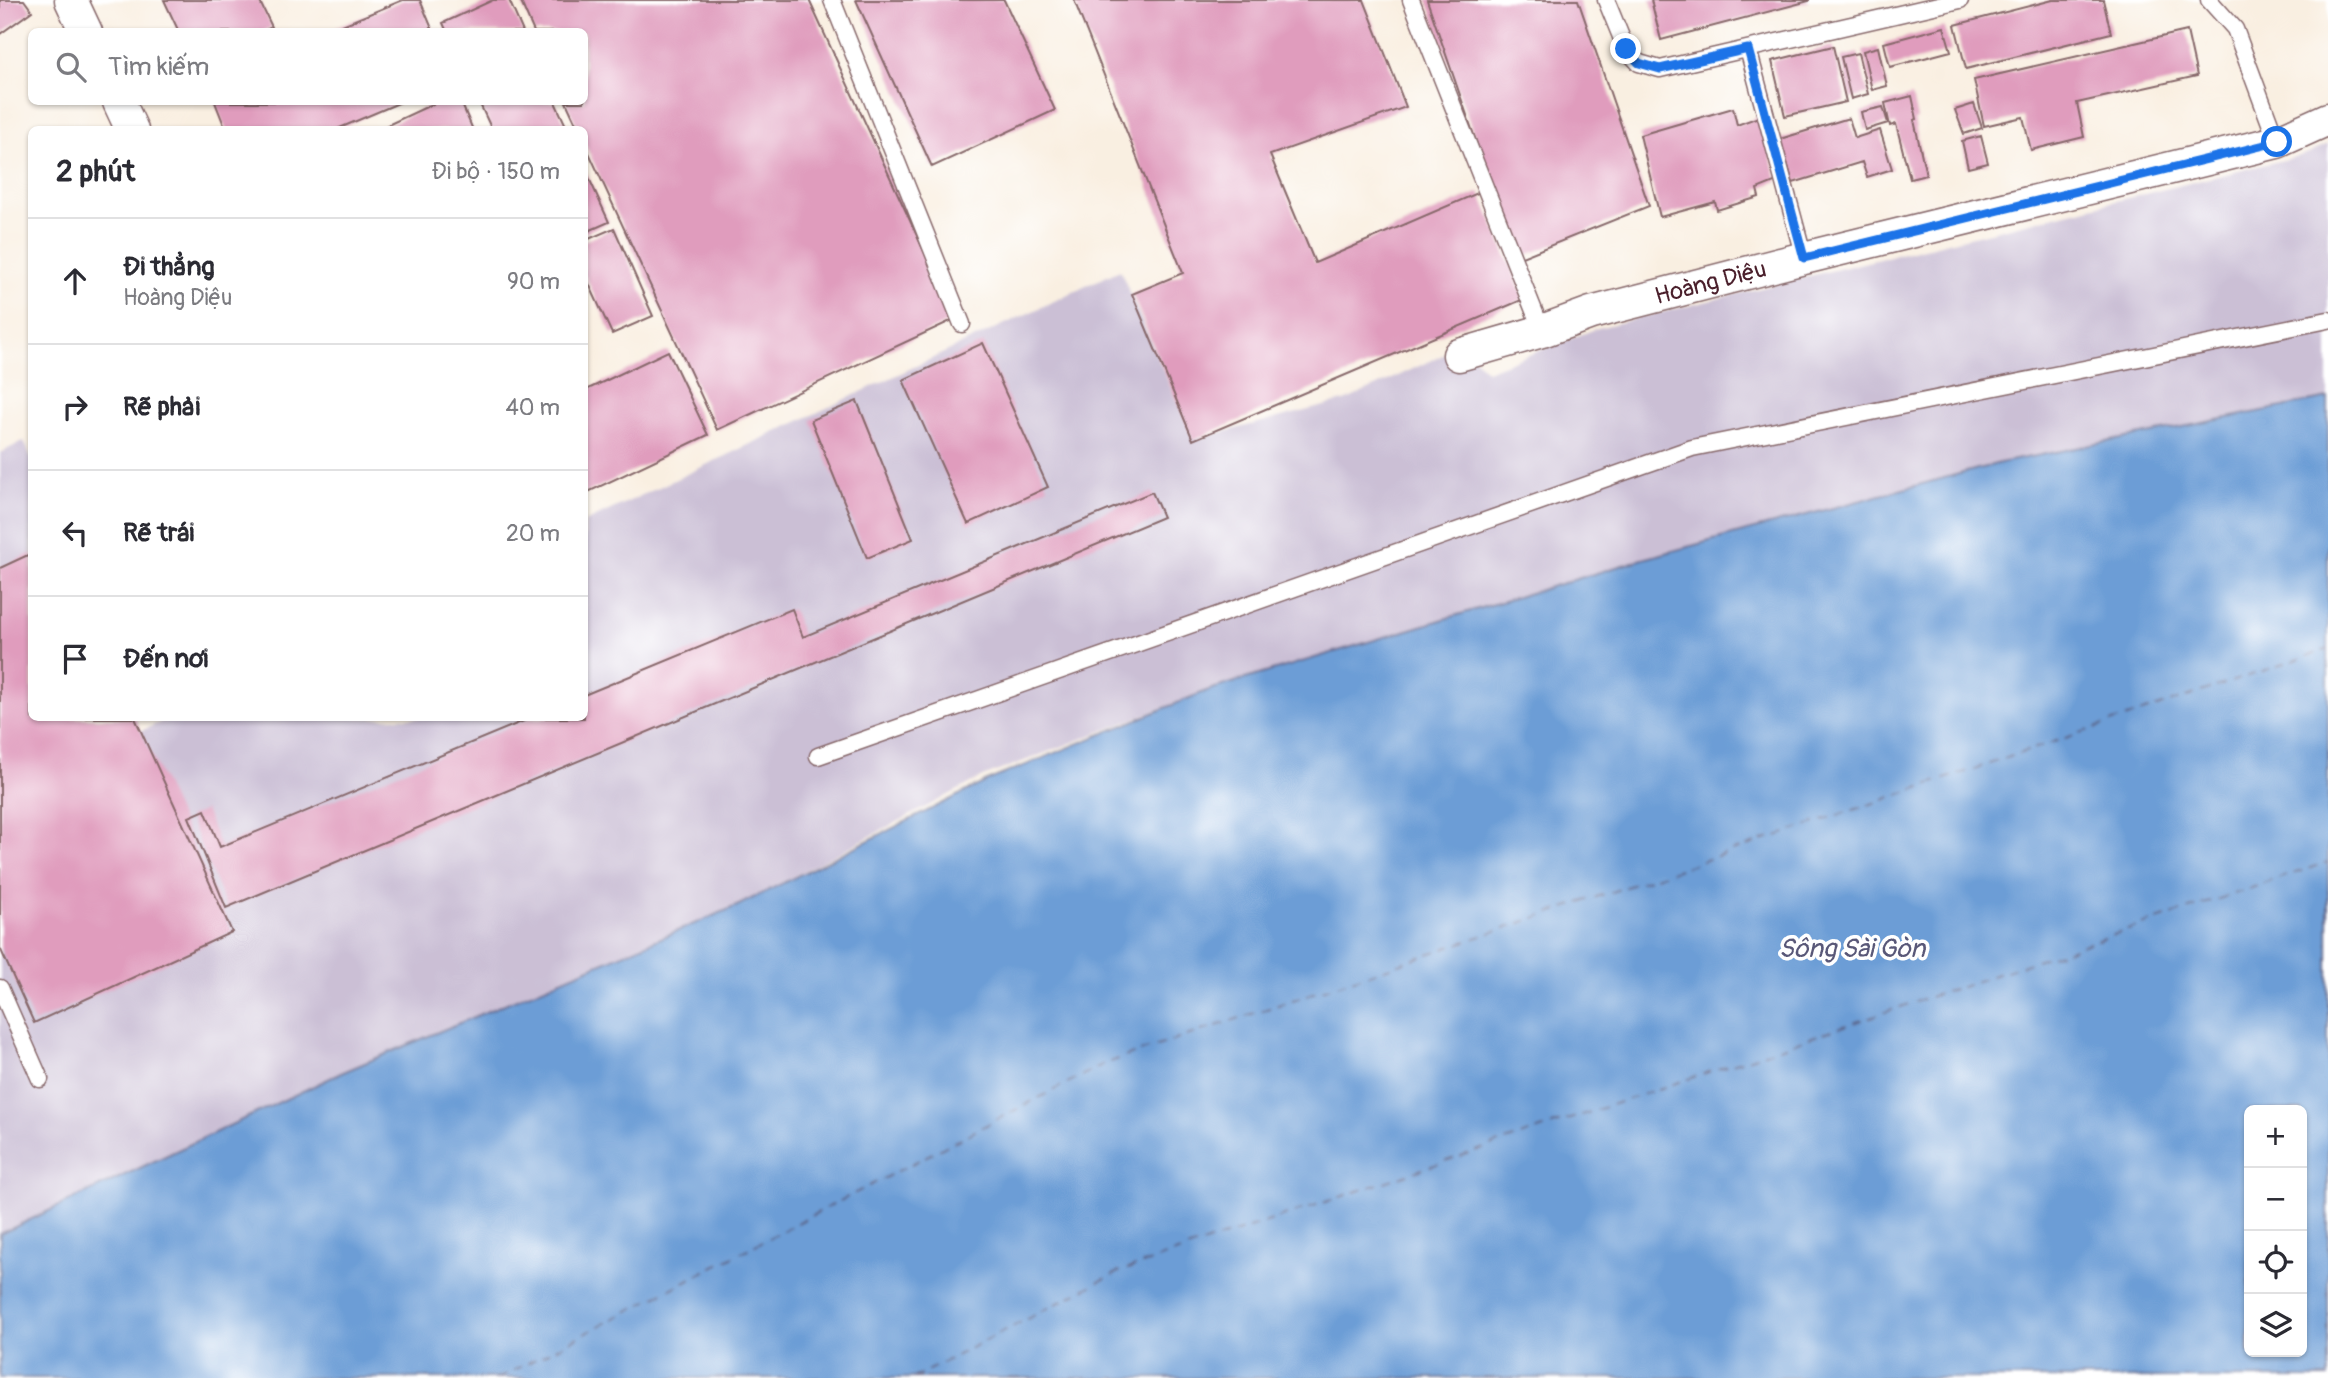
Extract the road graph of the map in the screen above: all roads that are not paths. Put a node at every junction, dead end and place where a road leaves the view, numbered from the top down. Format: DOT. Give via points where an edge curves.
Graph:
graph roads {
  1 [pos="71,0"];
  2 [pos="832,0"];
  3 [pos="1411,0"];
  4 [pos="1606,0"];
  5 [pos="1960,0"];
  6 [pos="2208,0"];
  7 [pos="84,28"];
  8 [pos="1748,49"];
  9 [pos="120,105"];
  10 [pos="2328,119"];
  11 [pos="130,126"];
  12 [pos="2277,142"];
  13 [pos="1804,258"];
  14 [pos="2328,320"];
  15 [pos="962,324"];
  16 [pos="1542,331"];
  17 [pos="1460,355"];
  18 [pos="818,756"];
  19 [pos="0,988"];
  20 [pos="40,1079"];
  1 -- 7 [label="street"];
  2 -- 15 [label="lane"];
  3 -- 16 [label="lane"];
  4 -- 8 [label="lane" via="1626,49 1639,63 1660,69"];
  5 -- 8 [label="lane"];
  6 -- 12 [label="lane" via="2235,29"];
  8 -- 13 [label="lane"];
  9 -- 11 [label="street"];
  10 -- 12 [label="street, Hoàng Diệu"];
  12 -- 13 [label="street, Hoàng Diệu"];
  13 -- 16 [label="street, Hoàng Diệu" via="1591,313"];
  14 -- 18 [label="lane" via="1692,448"];
  16 -- 17 [label="street, Hoàng Diệu"];
  19 -- 20 [label="lane"];
}
